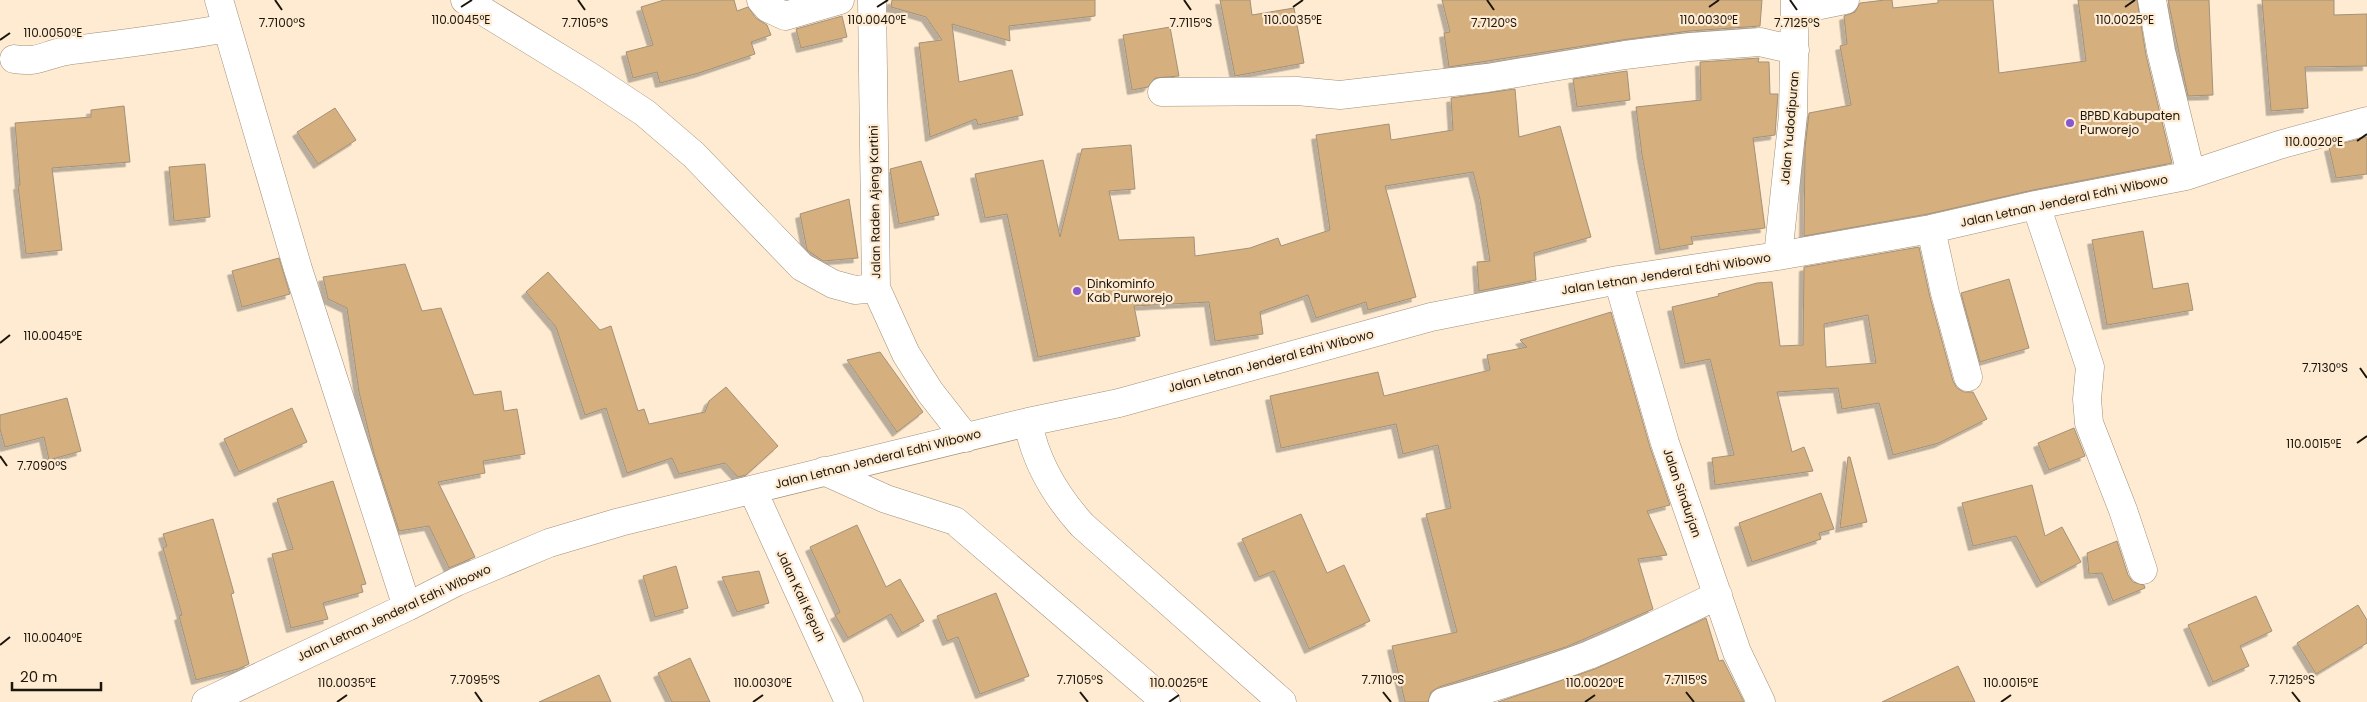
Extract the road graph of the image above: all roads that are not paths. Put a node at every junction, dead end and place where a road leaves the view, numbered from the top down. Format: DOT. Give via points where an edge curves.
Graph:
graph roads {
  1 [pos="219,0"];
  2 [pos="465,0"];
  3 [pos="761,0"];
  4 [pos="840,0"];
  5 [pos="872,0"];
  6 [pos="1845,0"];
  7 [pos="2152,0"];
  8 [pos="1796,5"];
  9 [pos="227,28"];
  10 [pos="1795,50"];
  11 [pos="14,59"];
  12 [pos="1162,92"];
  13 [pos="2367,121"];
  14 [pos="2191,174"];
  15 [pos="2036,205"];
  16 [pos="1931,229"];
  17 [pos="1778,256"];
  18 [pos="1618,280"];
  19 [pos="876,288"];
  20 [pos="1968,377"];
  21 [pos="1028,422"];
  22 [pos="966,438"];
  23 [pos="824,471"];
  24 [pos="753,491"];
  25 [pos="2143,570"];
  26 [pos="1718,595"];
  27 [pos="407,607"];
  28 [pos="206,702"];
  29 [pos="849,702"];
  30 [pos="1166,702"];
  31 [pos="1282,702"];
  32 [pos="1443,702"];
  33 [pos="1760,702"];
  1 -- 9 [label="street"];
  2 -- 19 [label="street" via="645,113 694,155 802,267 833,284 855,290"];
  3 -- 4 [label="street" via="768,8 785,16"];
  5 -- 19 [label="street, Jalan Raden Ajeng Kartini"];
  6 -- 8 [label="street"];
  7 -- 14 [label="street"];
  8 -- 10 [label="street, Jalan Yudodipuran"];
  9 -- 11 [label="street" via="177,38 64,52 31,62"];
  9 -- 27 [label="street" via="298,269"];
  10 -- 12 [label="street" via="1760,42 1690,47 1487,78 1340,95 1298,91"];
  10 -- 17 [label="street, Jalan Yudodipuran" via="1793,115"];
  13 -- 14 [label="street, Jalan Letnan Jenderal Edhi Wibowo"];
  14 -- 15 [label="street, Jalan Letnan Jenderal Edhi Wibowo"];
  15 -- 16 [label="street, Jalan Letnan Jenderal Edhi Wibowo"];
  15 -- 25 [label="street" via="2090,367 2089,423"];
  16 -- 17 [label="street, Jalan Letnan Jenderal Edhi Wibowo"];
  16 -- 20 [label="street"];
  17 -- 18 [label="street, Jalan Letnan Jenderal Edhi Wibowo"];
  18 -- 21 [label="street, Jalan Letnan Jenderal Edhi Wibowo" via="1431,317 1119,403"];
  18 -- 26 [label="street, Jalan Sindurjan" via="1665,443"];
  19 -- 22 [label="street, Jalan Raden Ajeng Kartini" via="906,354 930,392"];
  21 -- 22 [label="street, Jalan Letnan Jenderal Edhi Wibowo"];
  21 -- 31 [label="street" via="1032,444 1042,467 1082,526"];
  22 -- 23 [label="street, Jalan Letnan Jenderal Edhi Wibowo"];
  23 -- 24 [label="street, Jalan Letnan Jenderal Edhi Wibowo"];
  23 -- 30 [label="street" via="886,499 955,521"];
  24 -- 27 [label="street, Jalan Letnan Jenderal Edhi Wibowo" via="653,513 549,543 456,582"];
  24 -- 29 [label="street, Jalan Kali Kepuh"];
  26 -- 32 [label="street" via="1588,655"];
  26 -- 33 [label="street, Jalan Sindurjan" via="1737,652"];
  27 -- 28 [label="street, Jalan Letnan Jenderal Edhi Wibowo"];
}
